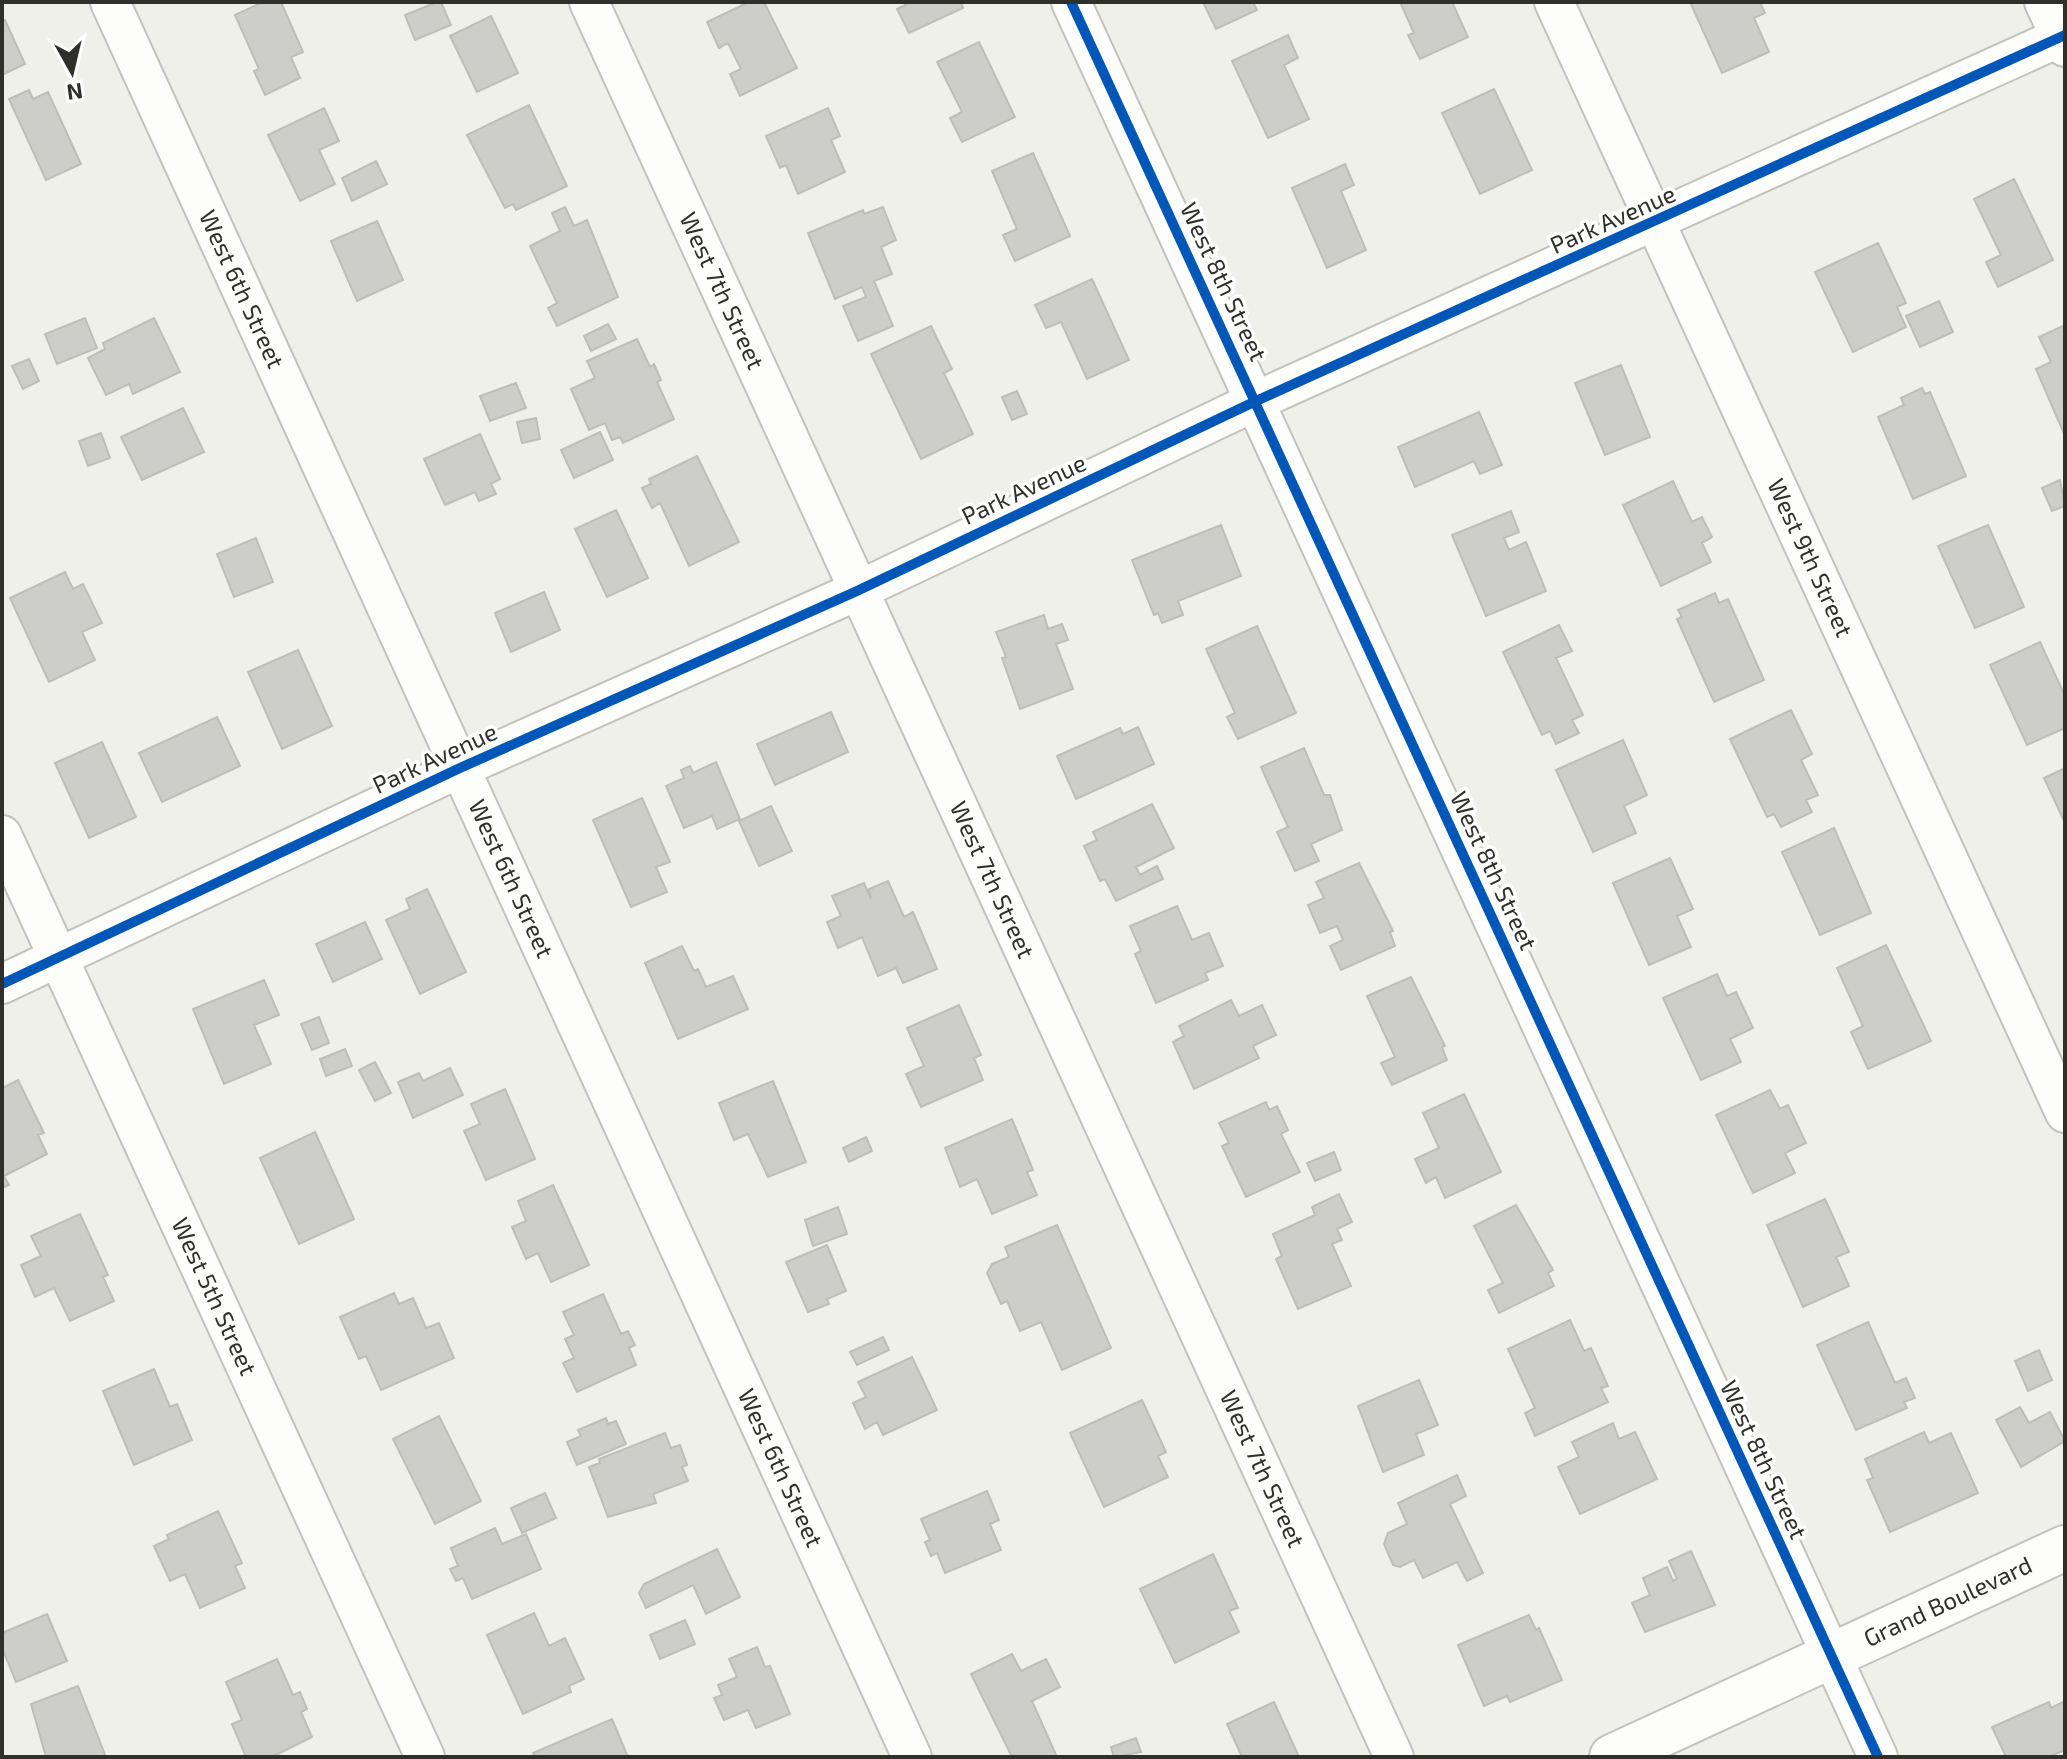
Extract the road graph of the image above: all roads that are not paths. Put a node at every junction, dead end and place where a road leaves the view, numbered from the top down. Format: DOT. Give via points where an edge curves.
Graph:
graph roads {
  1 [pos="110,2"];
  2 [pos="589,2"];
  3 [pos="1071,2"];
  4 [pos="1554,2"];
  5 [pos="2044,2"];
  6 [pos="2064,40"];
  7 [pos="1655,223"];
  8 [pos="1256,401"];
  9 [pos="857,591"];
  10 [pos="460,768"];
  11 [pos="2,835"];
  12 [pos="58,958"];
  13 [pos="2,984"];
  14 [pos="2065,1113"];
  15 [pos="2065,1548"];
  16 [pos="1831,1655"];
  17 [pos="425,1757"];
  18 [pos="912,1757"];
  19 [pos="1394,1757"];
  20 [pos="1612,1757"];
  21 [pos="1878,1757"];
  1 -- 10 [label="street, West 6th Street"];
  2 -- 9 [label="street, West 7th Street"];
  3 -- 8 [label="street, West 8th Street"];
  4 -- 7 [label="street, West 9th Street"];
  5 -- 6 [label="street"];
  6 -- 7 [label="street, Park Avenue"];
  7 -- 8 [label="street, Park Avenue"];
  7 -- 14 [label="street, West 9th Street"];
  8 -- 9 [label="street, Park Avenue"];
  8 -- 16 [label="street, West 8th Street"];
  9 -- 10 [label="street, Park Avenue"];
  9 -- 19 [label="street, West 7th Street"];
  10 -- 12 [label="street, Park Avenue"];
  10 -- 18 [label="street, West 6th Street"];
  11 -- 12 [label="street, West 5th Street"];
  12 -- 13 [label="street, Park Avenue"];
  12 -- 17 [label="street, West 5th Street"];
  15 -- 16 [label="street, Grand Boulevard"];
  16 -- 20 [label="street, Grand Boulevard"];
  16 -- 21 [label="street, West 8th Street"];
}
